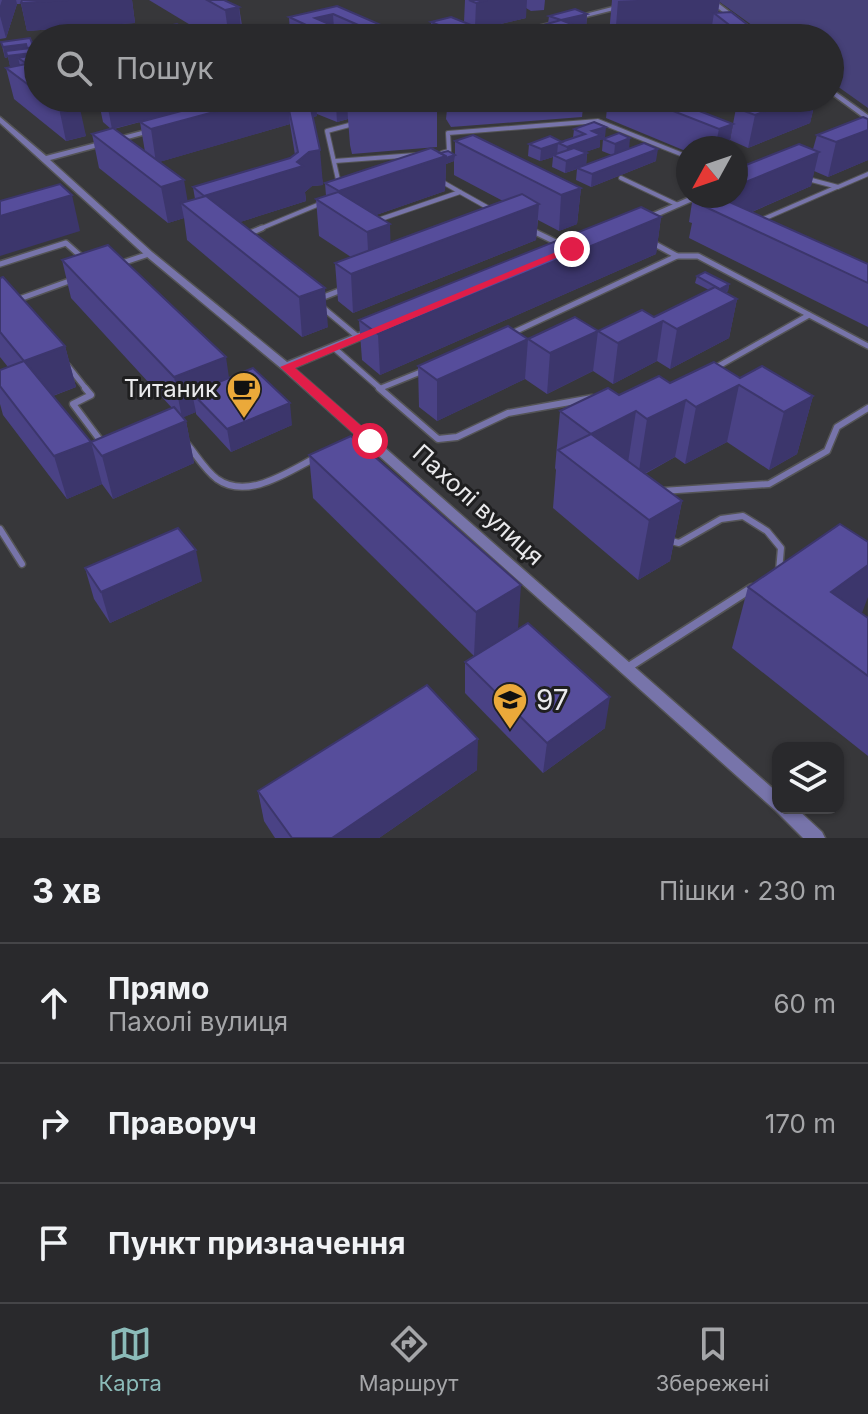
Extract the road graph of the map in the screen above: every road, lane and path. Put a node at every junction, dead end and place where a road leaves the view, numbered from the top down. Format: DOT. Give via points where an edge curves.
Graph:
graph roads {
  1 [pos="710,3"];
  2 [pos="547,24"];
  3 [pos="570,24"];
  4 [pos="740,24"];
  5 [pos="844,101"];
  6 [pos="0,119"];
  7 [pos="868,119"];
  8 [pos="362,122"];
  9 [pos="164,126"];
  10 [pos="676,152"];
  11 [pos="439,154"];
  12 [pos="425,155"];
  13 [pos="397,156"];
  14 [pos="44,159"];
  15 [pos="335,161"];
  16 [pos="410,163"];
  17 [pos="868,174"];
  18 [pos="435,177"];
  19 [pos="802,177"];
  20 [pos="621,178"];
  21 [pos="837,187"];
  22 [pos="339,190"];
  23 [pos="460,192"];
  24 [pos="329,198"];
  25 [pos="676,204"];
  26 [pos="676,206"];
  27 [pos="501,215"];
  28 [pos="637,222"];
  29 [pos="757,222"];
  30 [pos="361,226"];
  31 [pos="529,229"];
  32 [pos="238,237"];
  33 [pos="650,242"];
  34 [pos="572,249"];
  35 [pos="149,254"];
  36 [pos="557,255"];
  37 [pos="677,256"];
  38 [pos="87,262"];
  39 [pos="0,264"];
  40 [pos="111,267"];
  41 [pos="84,276"];
  42 [pos="357,284"];
  43 [pos="16,300"];
  44 [pos="0,306"];
  45 [pos="26,312"];
  46 [pos="809,315"];
  47 [pos="386,325"];
  48 [pos="506,336"];
  49 [pos="358,337"];
  50 [pos="868,346"];
  51 [pos="333,347"];
  52 [pos="63,360"];
  53 [pos="436,365"];
  54 [pos="286,367"];
  55 [pos="711,370"];
  56 [pos="381,388"];
  57 [pos="596,397"];
  58 [pos="868,408"];
  59 [pos="178,433"];
  60 [pos="106,448"];
  61 [pos="323,454"];
  62 [pos="654,491"];
  63 [pos="0,529"];
  64 [pos="661,535"];
  65 [pos="22,564"];
  66 [pos="768,578"];
  67 [pos="755,586"];
  68 [pos="627,669"];
  69 [pos="772,799"];
  70 [pos="790,814"];
  71 [pos="816,838"];
  1 -- 4 [label="street"];
  2 -- 3 [label="street" via="640,5"];
  5 -- 7 [label="street"];
  6 -- 14 [label="street, Пахолі вулиця"];
  8 -- 15 [label="lane" via="327,131"];
  9 -- 14 [label="street"];
  10 -- 11 [label="lane" via="598,121 448,133 449,151"];
  12 -- 13 [label="lane"];
  13 -- 15 [label="lane"];
  13 -- 16 [label="lane"];
  14 -- 35 [label="street, Пахолі вулиця"];
  15 -- 22 [label="lane"];
  17 -- 21 [label="lane"];
  18 -- 23 [label="lane"];
  19 -- 21 [label="lane"];
  20 -- 25 [label="lane"];
  21 -- 29 [label="lane"];
  23 -- 27 [label="lane"];
  23 -- 30 [label="lane"];
  24 -- 32 [label="lane"];
  26 -- 28 [label="street"];
  31 -- 34 [label="lane"];
  33 -- 37 [label="lane"];
  34 -- 36 [label="street"];
  35 -- 40 [label="lane"];
  35 -- 54 [label="street, Пахолі вулиця"];
  37 -- 46 [label="lane" via="698,256"];
  37 -- 48 [label="lane"];
  38 -- 39 [label="lane" via="66,243"];
  41 -- 43 [label="lane"];
  42 -- 49 [label="lane" via="314,301"];
  43 -- 44 [label="lane"];
  43 -- 45 [label="lane"];
  46 -- 50 [label="lane"];
  46 -- 55 [label="lane"];
  47 -- 49 [label="street"];
  49 -- 51 [label="street"];
  51 -- 54 [label="street"];
  51 -- 56 [label="lane"];
  52 -- 60 [label="lane" via="91,395 73,404"];
  53 -- 56 [label="lane"];
  54 -- 68 [label="street, Пахолі вулиця" via="364,442"];
  56 -- 57 [label="lane" via="438,439 457,437 508,413"];
  58 -- 62 [label="lane" via="837,427 827,451 769,484"];
  59 -- 61 [label="lane" via="214,476 238,487 254,486"];
  63 -- 65 [label="lane"];
  64 -- 66 [label="lane" via="679,543 729,514 746,515 781,548 785,570"];
  67 -- 68 [label="lane"];
  68 -- 69 [label="street, Пахолі вулиця"];
  70 -- 71 [label="street"];
}
